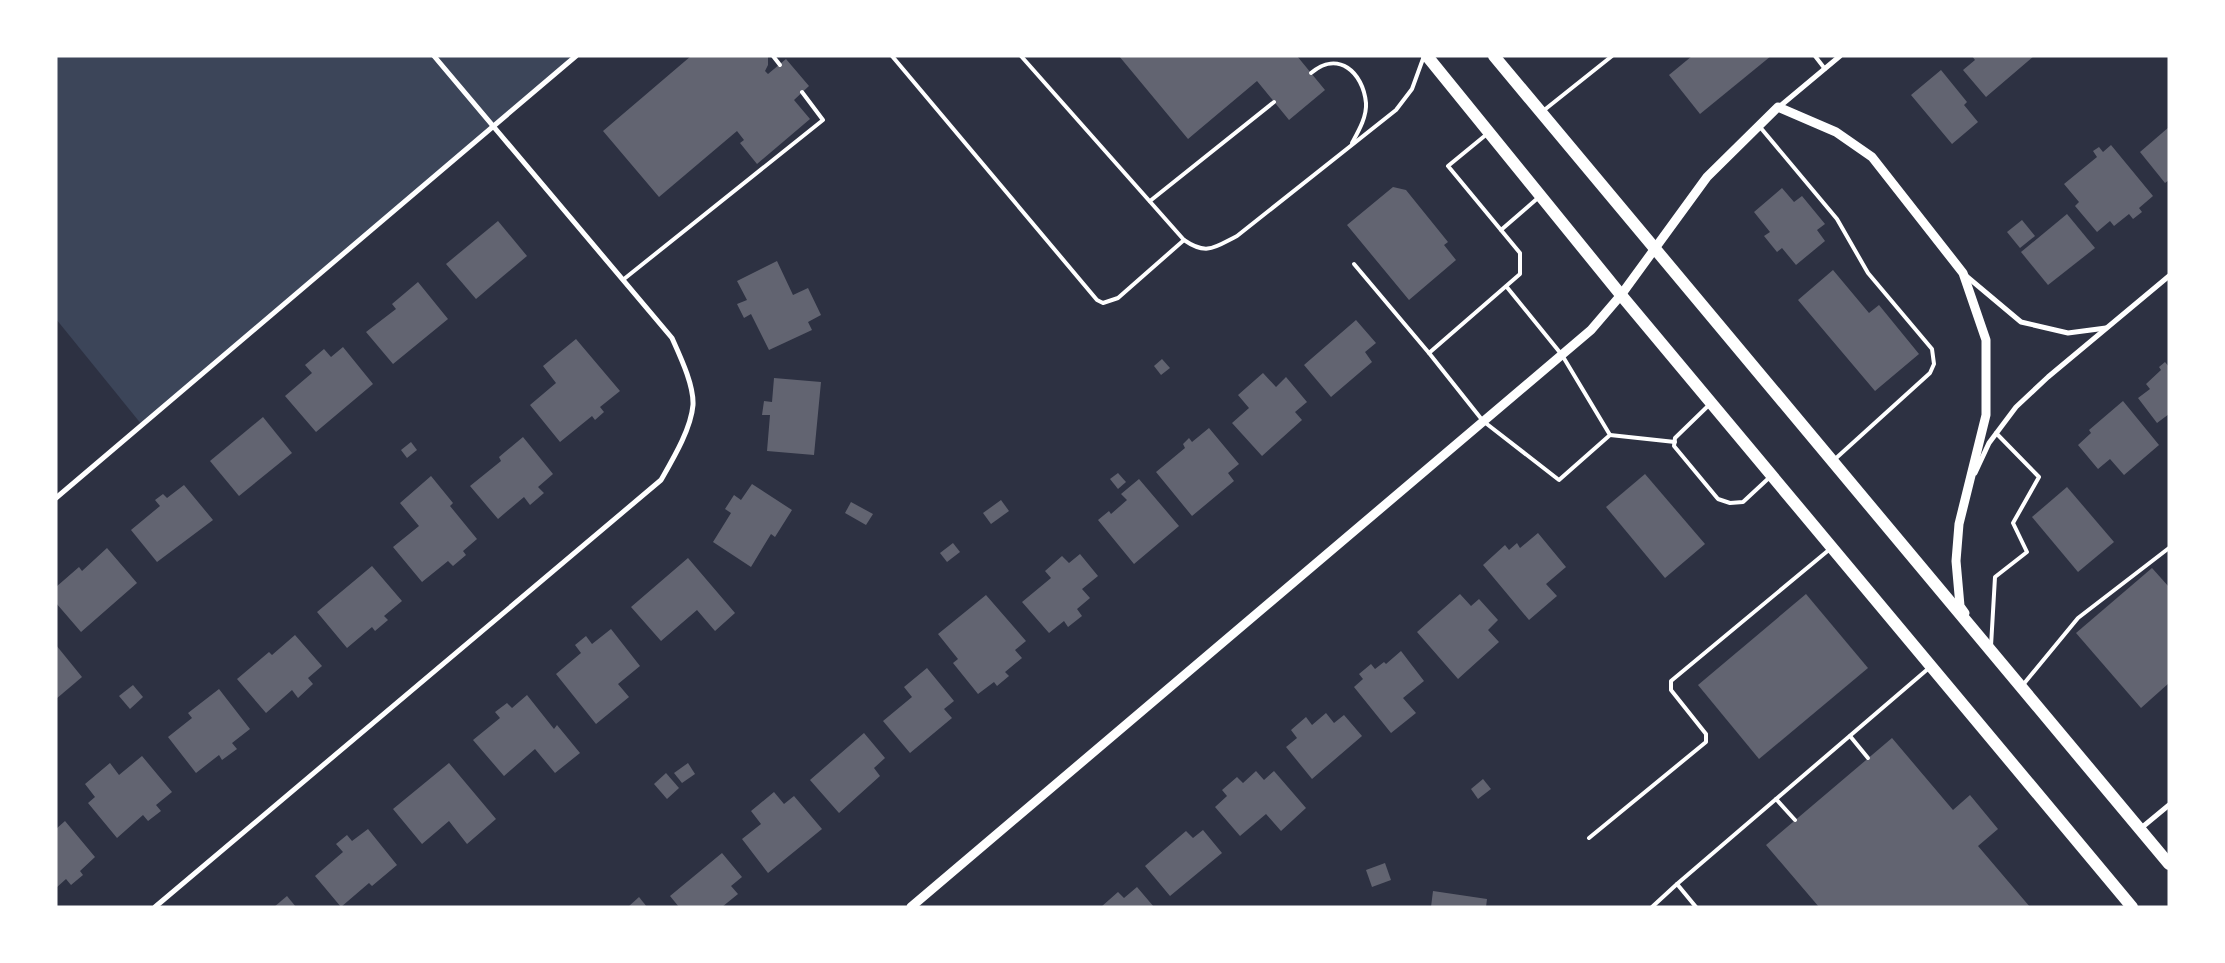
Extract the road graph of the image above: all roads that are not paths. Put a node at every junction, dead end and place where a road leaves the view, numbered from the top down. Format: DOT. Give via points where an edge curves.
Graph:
graph roads {
  1 [pos="434,56"];
  2 [pos="576,56"];
  3 [pos="773,56"];
  4 [pos="892,56"];
  5 [pos="1021,56"];
  6 [pos="1426,56"];
  7 [pos="1494,56"];
  8 [pos="1612,56"];
  9 [pos="1815,56"];
  10 [pos="1840,56"];
  11 [pos="780,65"];
  12 [pos="1825,69"];
  13 [pos="1311,73"];
  14 [pos="802,92"];
  15 [pos="1274,102"];
  16 [pos="1778,107"];
  17 [pos="1542,113"];
  18 [pos="1759,126"];
  19 [pos="493,127"];
  20 [pos="1489,133"];
  21 [pos="1351,146"];
  22 [pos="1540,196"];
  23 [pos="1150,201"];
  24 [pos="1501,230"];
  25 [pos="1184,240"];
  26 [pos="1655,248"];
  27 [pos="1354,264"];
  28 [pos="1963,273"];
  29 [pos="2169,276"];
  30 [pos="624,279"];
  31 [pos="1506,286"];
  32 [pos="1620,295"];
  33 [pos="2106,328"];
  34 [pos="1429,353"];
  35 [pos="1562,355"];
  36 [pos="1711,404"];
  37 [pos="1483,422"];
  38 [pos="1996,433"];
  39 [pos="1610,435"];
  40 [pos="1675,442"];
  41 [pos="1833,461"];
  42 [pos="1771,476"];
  43 [pos="1970,484"];
  44 [pos="56,498"];
  45 [pos="1832,548"];
  46 [pos="2169,548"];
  47 [pos="1990,650"];
  48 [pos="1931,666"];
  49 [pos="2021,687"];
  50 [pos="1850,736"];
  51 [pos="1868,758"];
  52 [pos="1776,799"];
  53 [pos="2169,805"];
  54 [pos="1795,820"];
  55 [pos="2140,829"];
  56 [pos="1589,838"];
  57 [pos="2169,864"];
  58 [pos="1677,884"];
  59 [pos="155,907"];
  60 [pos="911,907"];
  61 [pos="1652,907"];
  62 [pos="1696,907"];
  63 [pos="2132,907"];
  1 -- 19 [label="street"];
  2 -- 19 [label="street"];
  3 -- 11 [label="lane"];
  4 -- 25 [label="lane" via="1097,300 1103,303 1118,298"];
  5 -- 23 [label="lane"];
  6 -- 20 [label="main road"];
  6 -- 21 [label="lane" via="1412,89 1396,110"];
  7 -- 17 [label="main road"];
  8 -- 17 [label="lane"];
  9 -- 12 [label="lane"];
  10 -- 12 [label="street"];
  12 -- 16 [label="street"];
  13 -- 21 [label="lane" via="1320,65 1341,64 1352,71 1361,84 1366,104"];
  14 -- 30 [label="lane" via="823,120"];
  15 -- 23 [label="lane"];
  16 -- 18 [label="street"];
  16 -- 28 [label="street" via="1836,132 1872,157"];
  17 -- 26 [label="main road"];
  18 -- 26 [label="street" via="1707,177"];
  18 -- 41 [label="lane" via="1837,219 1868,273 1934,355 1930,373"];
  19 -- 30 [label="street"];
  19 -- 44 [label="street"];
  20 -- 22 [label="main road"];
  20 -- 24 [label="lane" via="1448,166"];
  21 -- 25 [label="lane" via="1237,236 1211,249 1196,248"];
  22 -- 24 [label="lane"];
  22 -- 32 [label="main road"];
  23 -- 25 [label="lane"];
  24 -- 31 [label="lane" via="1520,253 1520,274"];
  26 -- 32 [label="street"];
  26 -- 41 [label="main road"];
  27 -- 34 [label="lane"];
  28 -- 33 [label="street" via="2020,322 2068,332"];
  28 -- 43 [label="street" via="1986,340 1986,416"];
  29 -- 33 [label="street"];
  30 -- 59 [label="street" via="672,338 685,368 693,405 680,447 661,480"];
  31 -- 34 [label="lane"];
  31 -- 35 [label="lane"];
  32 -- 35 [label="street" via="1591,330"];
  32 -- 36 [label="main road"];
  33 -- 38 [label="street" via="2016,407"];
  34 -- 37 [label="lane"];
  35 -- 37 [label="street"];
  35 -- 39 [label="lane"];
  36 -- 40 [label="lane" via="1675,438"];
  36 -- 42 [label="main road"];
  37 -- 39 [label="lane" via="1559,480"];
  37 -- 60 [label="street"];
  38 -- 43 [label="street"];
  38 -- 47 [label="lane" via="2039,477 2013,523 2027,552 1995,577"];
  39 -- 40 [label="lane"];
  40 -- 42 [label="lane" via="1674,446 1718,499 1743,502"];
  41 -- 47 [label="main road"];
  42 -- 45 [label="main road"];
  43 -- 47 [label="street" via="1959,524 1956,561 1960,606"];
  45 -- 48 [label="main road"];
  45 -- 56 [label="lane" via="1671,681 1671,690 1706,734 1706,742"];
  46 -- 49 [label="lane" via="2078,618"];
  47 -- 49 [label="main road"];
  48 -- 50 [label="lane"];
  48 -- 63 [label="main road"];
  49 -- 55 [label="main road"];
  50 -- 51 [label="lane"];
  50 -- 52 [label="lane"];
  52 -- 54 [label="lane"];
  52 -- 58 [label="lane"];
  53 -- 55 [label="street"];
  55 -- 57 [label="main road"];
  58 -- 61 [label="lane"];
  58 -- 62 [label="lane"];
}
